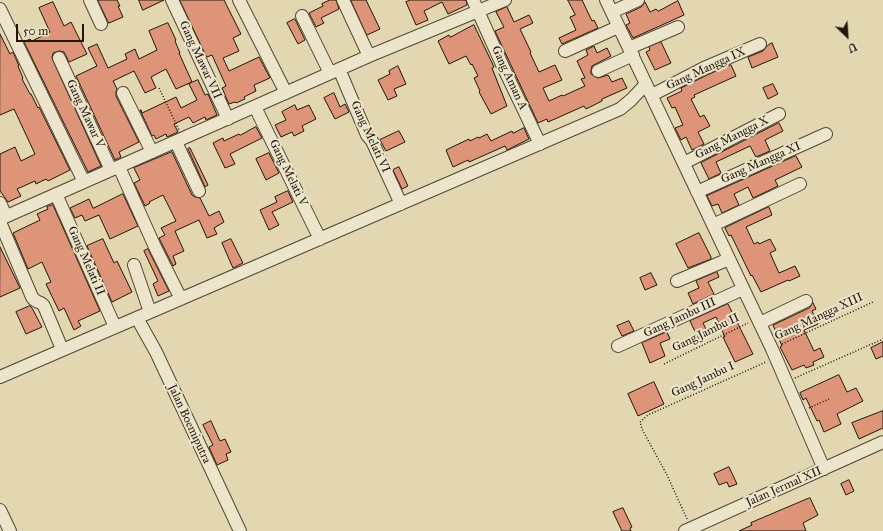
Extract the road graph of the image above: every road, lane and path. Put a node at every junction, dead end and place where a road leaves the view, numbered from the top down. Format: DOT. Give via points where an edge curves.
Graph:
graph roads {
  1 [pos="90,0"];
  2 [pos="172,0"];
  3 [pos="239,0"];
  4 [pos="343,0"];
  5 [pos="473,0"];
  6 [pos="505,0"];
  7 [pos="606,0"];
  8 [pos="638,0"];
  9 [pos="0,9"];
  10 [pos="478,11"];
  11 [pos="612,12"];
  12 [pos="302,16"];
  13 [pos="101,24"];
  14 [pos="618,26"];
  15 [pos="678,26"];
  16 [pos="760,44"];
  17 [pos="564,51"];
  18 [pos="631,52"];
  19 [pos="369,56"];
  20 [pos="59,58"];
  21 [pos="334,71"];
  22 [pos="598,71"];
  23 [pos="646,84"];
  24 [pos="159,88"];
  25 [pos="286,92"];
  26 [pos="123,93"];
  27 [pos="652,95"];
  28 [pos="255,107"];
  29 [pos="780,114"];
  30 [pos="228,119"];
  31 [pos="826,134"];
  32 [pos="180,140"];
  33 [pos="540,144"];
  34 [pos="152,152"];
  35 [pos="684,163"];
  36 [pos="115,169"];
  37 [pos="84,182"];
  38 [pos="800,184"];
  39 [pos="199,191"];
  40 [pos="697,192"];
  41 [pos="56,194"];
  42 [pos="0,203"];
  43 [pos="401,204"];
  44 [pos="2,219"];
  45 [pos="713,225"];
  46 [pos="320,239"];
  47 [pos="729,259"];
  48 [pos="134,265"];
  49 [pos="677,281"];
  50 [pos="743,289"];
  51 [pos="181,299"];
  52 [pos="806,301"];
  53 [pos="873,302"];
  54 [pos="150,312"];
  55 [pos="137,318"];
  56 [pos="758,321"];
  57 [pos="115,327"];
  58 [pos="883,339"];
  59 [pos="618,346"];
  60 [pos="62,349"];
  61 [pos="774,353"];
  62 [pos="664,364"];
  63 [pos="0,377"];
  64 [pos="786,382"];
  65 [pos="829,399"];
  66 [pos="800,413"];
  67 [pos="883,442"];
  68 [pos="824,469"];
  69 [pos="0,510"];
  70 [pos="707,526"];
  71 [pos="688,530"];
  72 [pos="10,531"];
  73 [pos="240,531"];
  1 -- 13 [label="street"];
  2 -- 30 [label="street, Gang Mawar VII"];
  3 -- 25 [label="street"];
  4 -- 19 [label="street"];
  5 -- 10 [label="street, Gang Aman A"];
  6 -- 10 [label="street"];
  7 -- 11 [label="street"];
  8 -- 11 [label="street"];
  9 -- 37 [label="street"];
  10 -- 19 [label="street"];
  10 -- 33 [label="street, Gang Aman A"];
  11 -- 14 [label="street"];
  12 -- 21 [label="street, Gang Melati VI"];
  14 -- 17 [label="street"];
  14 -- 18 [label="street"];
  15 -- 18 [label="street"];
  16 -- 27 [label="street, Gang Mangga IX" via="704,68"];
  18 -- 22 [label="street"];
  18 -- 23 [label="street"];
  19 -- 21 [label="street"];
  20 -- 36 [label="street, Gang Mawar V"];
  21 -- 25 [label="street"];
  21 -- 43 [label="street, Gang Melati VI" via="372,141"];
  23 -- 27 [label="street"];
  23 -- 33 [label="street" via="620,109"];
  24 -- 32 [label="path"];
  25 -- 28 [label="street"];
  26 -- 34 [label="street"];
  27 -- 35 [label="street"];
  28 -- 30 [label="street"];
  28 -- 46 [label="street, Gang Melati V"];
  29 -- 35 [label="street, Gang Mangga X"];
  30 -- 32 [label="street"];
  31 -- 40 [label="street, Gang Mangga XI"];
  32 -- 34 [label="street"];
  32 -- 39 [label="street"];
  33 -- 43 [label="street"];
  34 -- 36 [label="street"];
  35 -- 40 [label="street"];
  36 -- 37 [label="street"];
  36 -- 51 [label="street, Gang Mawar V"];
  37 -- 41 [label="street"];
  38 -- 45 [label="street"];
  40 -- 45 [label="street"];
  41 -- 44 [label="street"];
  41 -- 57 [label="street, Gang Melati II"];
  42 -- 44 [label="street"];
  43 -- 46 [label="street"];
  44 -- 60 [label="street" via="32,297 44,306"];
  45 -- 47 [label="street"];
  46 -- 51 [label="street"];
  47 -- 49 [label="street"];
  47 -- 50 [label="street"];
  48 -- 54 [label="street"];
  50 -- 56 [label="street"];
  50 -- 59 [label="street, Gang Jambu III"];
  51 -- 54 [label="street"];
  52 -- 56 [label="street"];
  53 -- 61 [label="path, Gang Mangga XIII"];
  54 -- 55 [label="street"];
  55 -- 57 [label="street"];
  55 -- 73 [label="street, Jalan Boemiputra" via="156,352"];
  56 -- 61 [label="street"];
  56 -- 62 [label="path, Gang Jambu II"];
  57 -- 60 [label="street"];
  58 -- 64 [label="path"];
  60 -- 63 [label="street"];
  61 -- 64 [label="street"];
  61 -- 71 [label="path, Gang Jambu I" via="648,415 640,422 667,475"];
  64 -- 66 [label="street"];
  65 -- 66 [label="path"];
  66 -- 68 [label="street"];
  67 -- 68 [label="street, Jalan Jermal XII"];
  68 -- 70 [label="street, Jalan Jermal XII"];
  69 -- 72 [label="street"];
  70 -- 71 [label="street, Jalan Jermal XII"];
}
